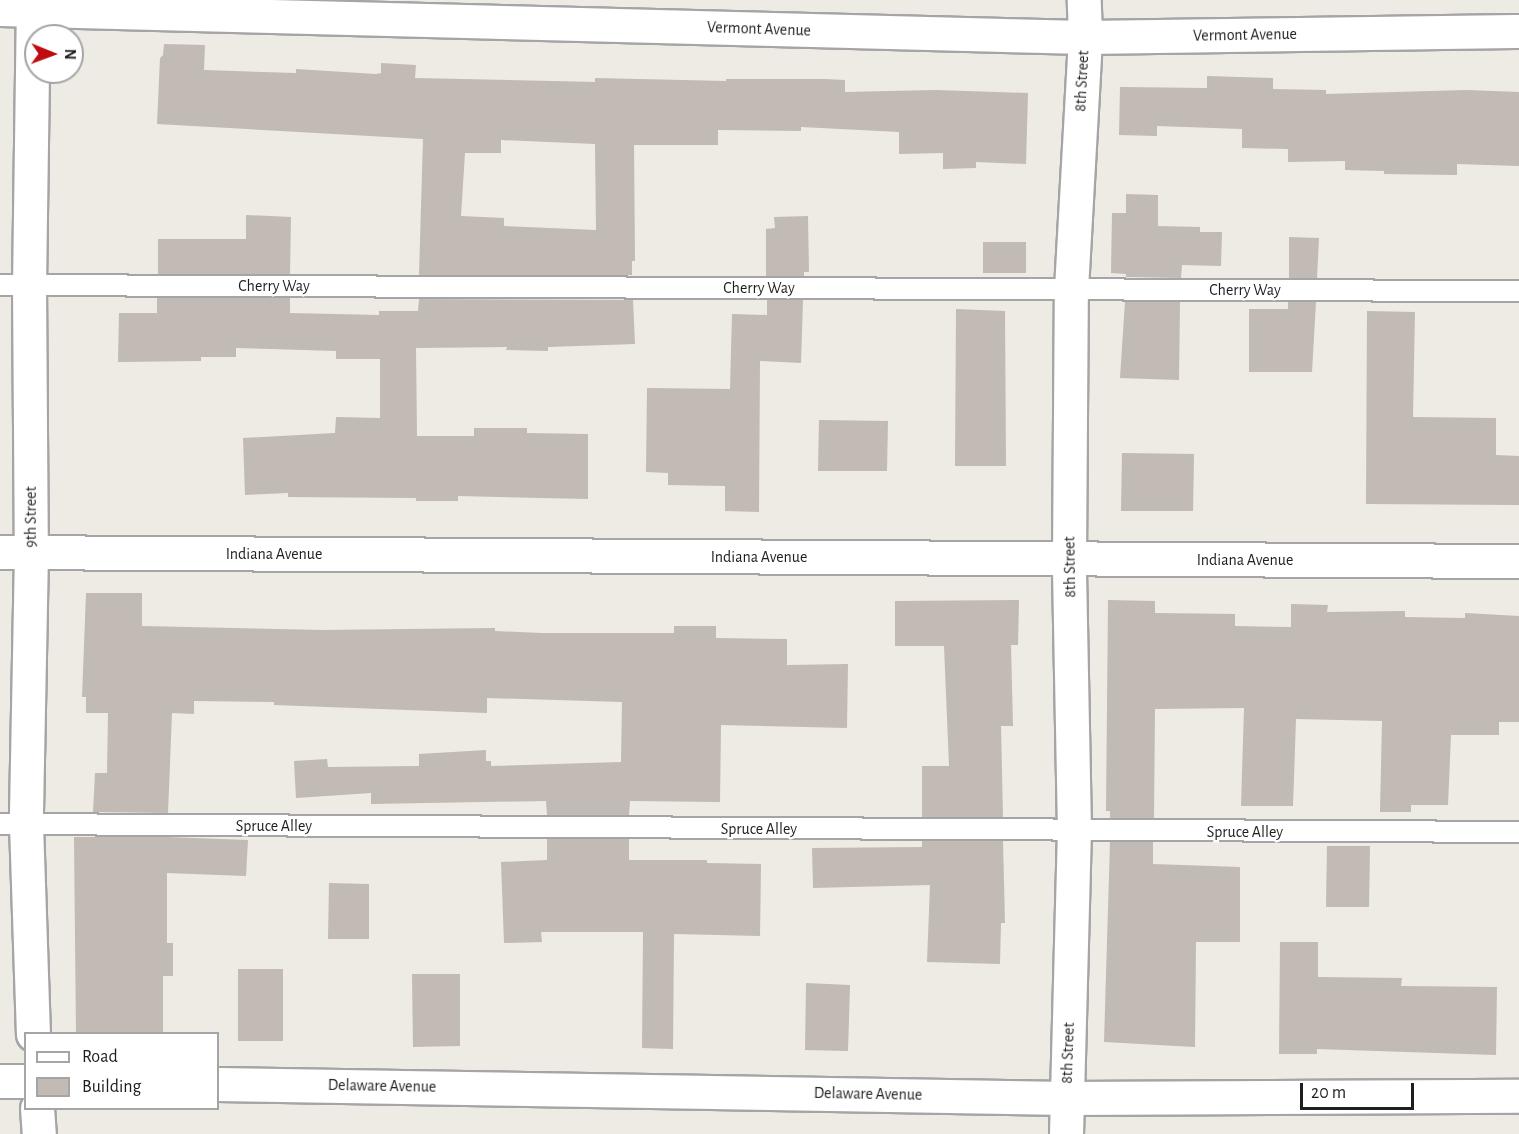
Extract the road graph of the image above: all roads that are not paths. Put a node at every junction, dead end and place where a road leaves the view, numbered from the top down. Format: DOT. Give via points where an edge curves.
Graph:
graph roads {
  1 [pos="1084,0"];
  2 [pos="33,4"];
  3 [pos="0,9"];
  4 [pos="1519,31"];
  5 [pos="1084,37"];
  6 [pos="14,285"];
  7 [pos="1071,289"];
  8 [pos="1519,291"];
  9 [pos="16,552"];
  10 [pos="1069,559"];
  11 [pos="1519,561"];
  12 [pos="13,824"];
  13 [pos="1074,831"];
  14 [pos="1519,832"];
  15 [pos="33,1032"];
  16 [pos="0,1081"];
  17 [pos="24,1081"];
  18 [pos="219,1083"];
  19 [pos="1519,1096"];
  20 [pos="1067,1098"];
  21 [pos="37,1110"];
  22 [pos="39,1134"];
  23 [pos="1066,1134"];
  1 -- 5 [label="street, 8th Street"];
  2 -- 3 [label="street, Vermont Avenue"];
  2 -- 5 [label="street, Vermont Avenue"];
  2 -- 6 [label="street, 9th Street"];
  4 -- 5 [label="street, Vermont Avenue"];
  5 -- 7 [label="street, 8th Street"];
  6 -- 7 [label="lane, Cherry Way"];
  6 -- 9 [label="street, 9th Street"];
  7 -- 8 [label="lane, Cherry Way"];
  7 -- 10 [label="street, 8th Street"];
  9 -- 10 [label="street, Indiana Avenue"];
  9 -- 12 [label="street, 9th Street"];
  10 -- 11 [label="street, Indiana Avenue"];
  10 -- 13 [label="street, 8th Street"];
  12 -- 13 [label="lane, Spruce Alley"];
  12 -- 15 [label="street, 9th Street"];
  13 -- 14 [label="lane, Spruce Alley"];
  13 -- 20 [label="street, 8th Street"];
  16 -- 17 [label="street"];
  18 -- 20 [label="street, Delaware Avenue"];
  19 -- 20 [label="street, Delaware Avenue"];
  20 -- 23 [label="street, 8th Street"];
  21 -- 22 [label="street"];
}
